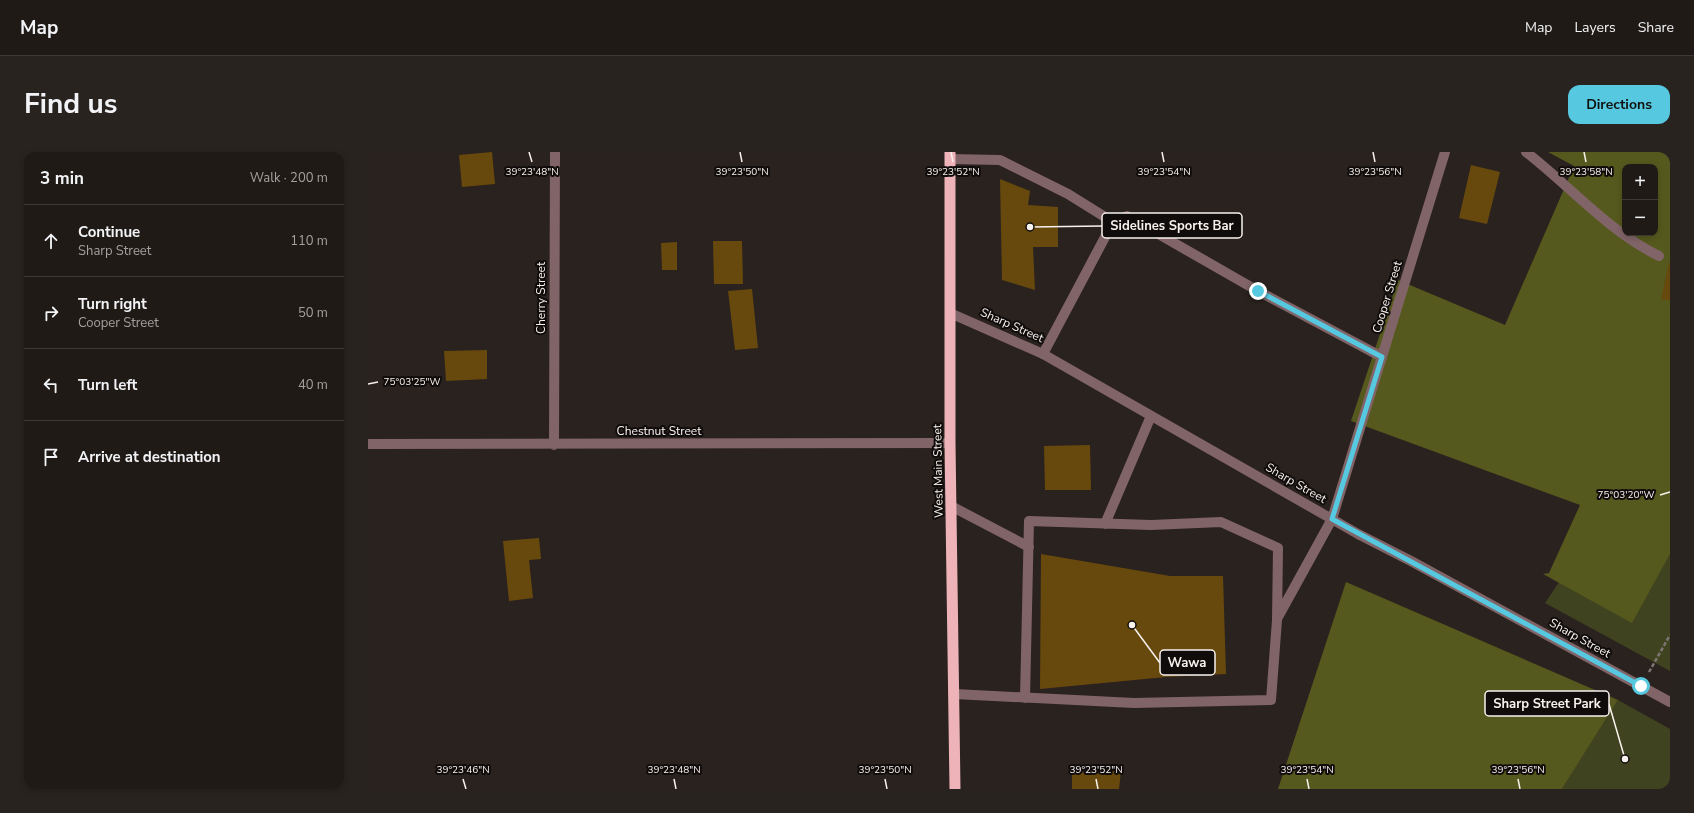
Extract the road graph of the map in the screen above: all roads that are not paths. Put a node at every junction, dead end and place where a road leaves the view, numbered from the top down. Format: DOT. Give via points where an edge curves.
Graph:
graph roads {
  1 [pos="555,152"];
  2 [pos="1445,152"];
  3 [pos="1526,152"];
  4 [pos="950,156"];
  5 [pos="1113,222"];
  6 [pos="1659,256"];
  7 [pos="950,313"];
  8 [pos="1043,354"];
  9 [pos="1382,357"];
  10 [pos="1151,416"];
  11 [pos="950,443"];
  12 [pos="368,444"];
  13 [pos="554,445"];
  14 [pos="951,506"];
  15 [pos="1332,519"];
  16 [pos="1105,524"];
  17 [pos="1029,547"];
  18 [pos="1277,620"];
  19 [pos="954,694"];
  20 [pos="1025,698"];
  21 [pos="1669,700"];
  22 [pos="955,789"];
  1 -- 13 [label="street, Cherry Street"];
  2 -- 9 [label="street, Cooper Street"];
  3 -- 6 [label="street" via="1613,227"];
  4 -- 5 [label="street" via="1000,160 1068,194"];
  4 -- 7 [label="highway, West Main Street"];
  5 -- 8 [label="street"];
  5 -- 9 [label="street" via="1127,216 1258,291"];
  7 -- 8 [label="street, Sharp Street"];
  7 -- 11 [label="highway, West Main Street"];
  8 -- 10 [label="street, Sharp Street"];
  9 -- 15 [label="street, Cooper Street"];
  10 -- 15 [label="street, Sharp Street"];
  10 -- 16 [label="street"];
  11 -- 13 [label="street, Chestnut Street"];
  11 -- 14 [label="highway, West Main Street"];
  12 -- 13 [label="street, Chestnut Street"];
  14 -- 17 [label="street"];
  14 -- 19 [label="highway, West Main Street"];
  15 -- 18 [label="street, Cooper Street"];
  15 -- 21 [label="street, Sharp Street"];
  16 -- 17 [label="street" via="1029,521"];
  16 -- 18 [label="street" via="1222,522 1278,548"];
  17 -- 20 [label="street"];
  18 -- 20 [label="street" via="1271,700 1134,703"];
  19 -- 20 [label="street"];
  19 -- 22 [label="highway, West Main Street"];
}
